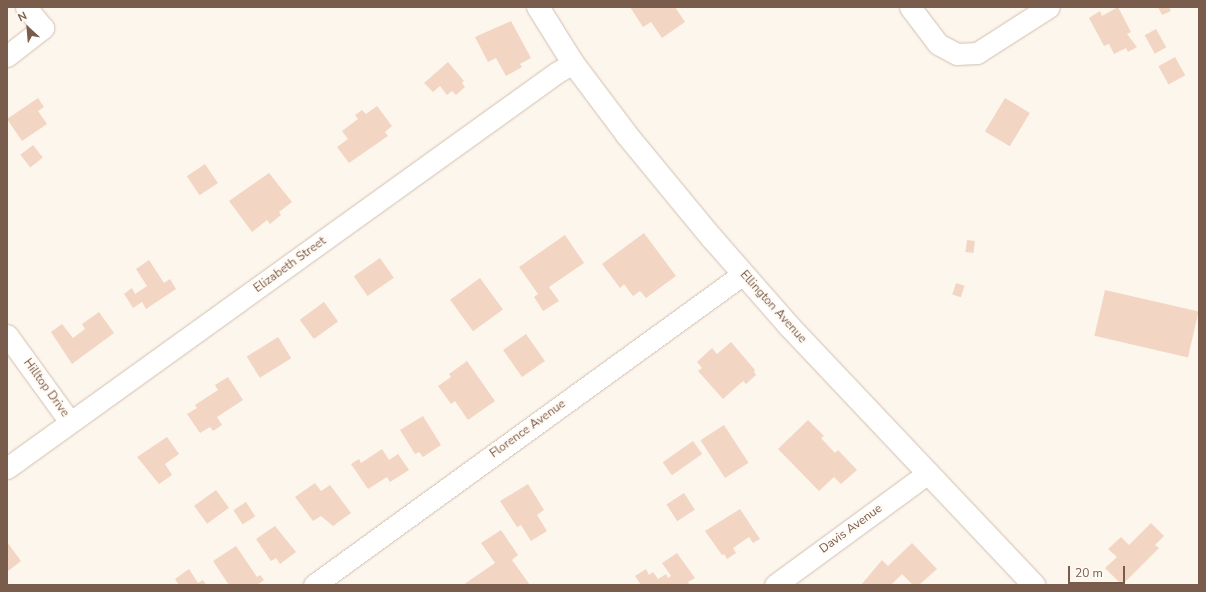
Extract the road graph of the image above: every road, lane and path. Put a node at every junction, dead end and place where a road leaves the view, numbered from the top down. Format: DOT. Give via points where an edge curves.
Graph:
graph roads {
  1 [pos="26,7"];
  2 [pos="539,7"];
  3 [pos="910,7"];
  4 [pos="1049,7"];
  5 [pos="7,56"];
  6 [pos="573,63"];
  7 [pos="742,274"];
  8 [pos="7,335"];
  9 [pos="70,422"];
  10 [pos="7,468"];
  11 [pos="928,473"];
  12 [pos="314,585"];
  13 [pos="774,585"];
  14 [pos="1034,585"];
  1 -- 5 [label="street" via="43,28"];
  2 -- 6 [label="street, Ellington Avenue"];
  3 -- 4 [label="street" via="938,44 957,54 977,53"];
  6 -- 7 [label="street, Ellington Avenue" via="651,166"];
  6 -- 9 [label="street, Elizabeth Street" via="556,72"];
  7 -- 11 [label="street, Ellington Avenue"];
  7 -- 12 [label="street, Florence Avenue"];
  8 -- 9 [label="street, Hilltop Drive"];
  9 -- 10 [label="street, Elizabeth Street"];
  11 -- 13 [label="street, Davis Avenue"];
  11 -- 14 [label="street, Ellington Avenue"];
}
